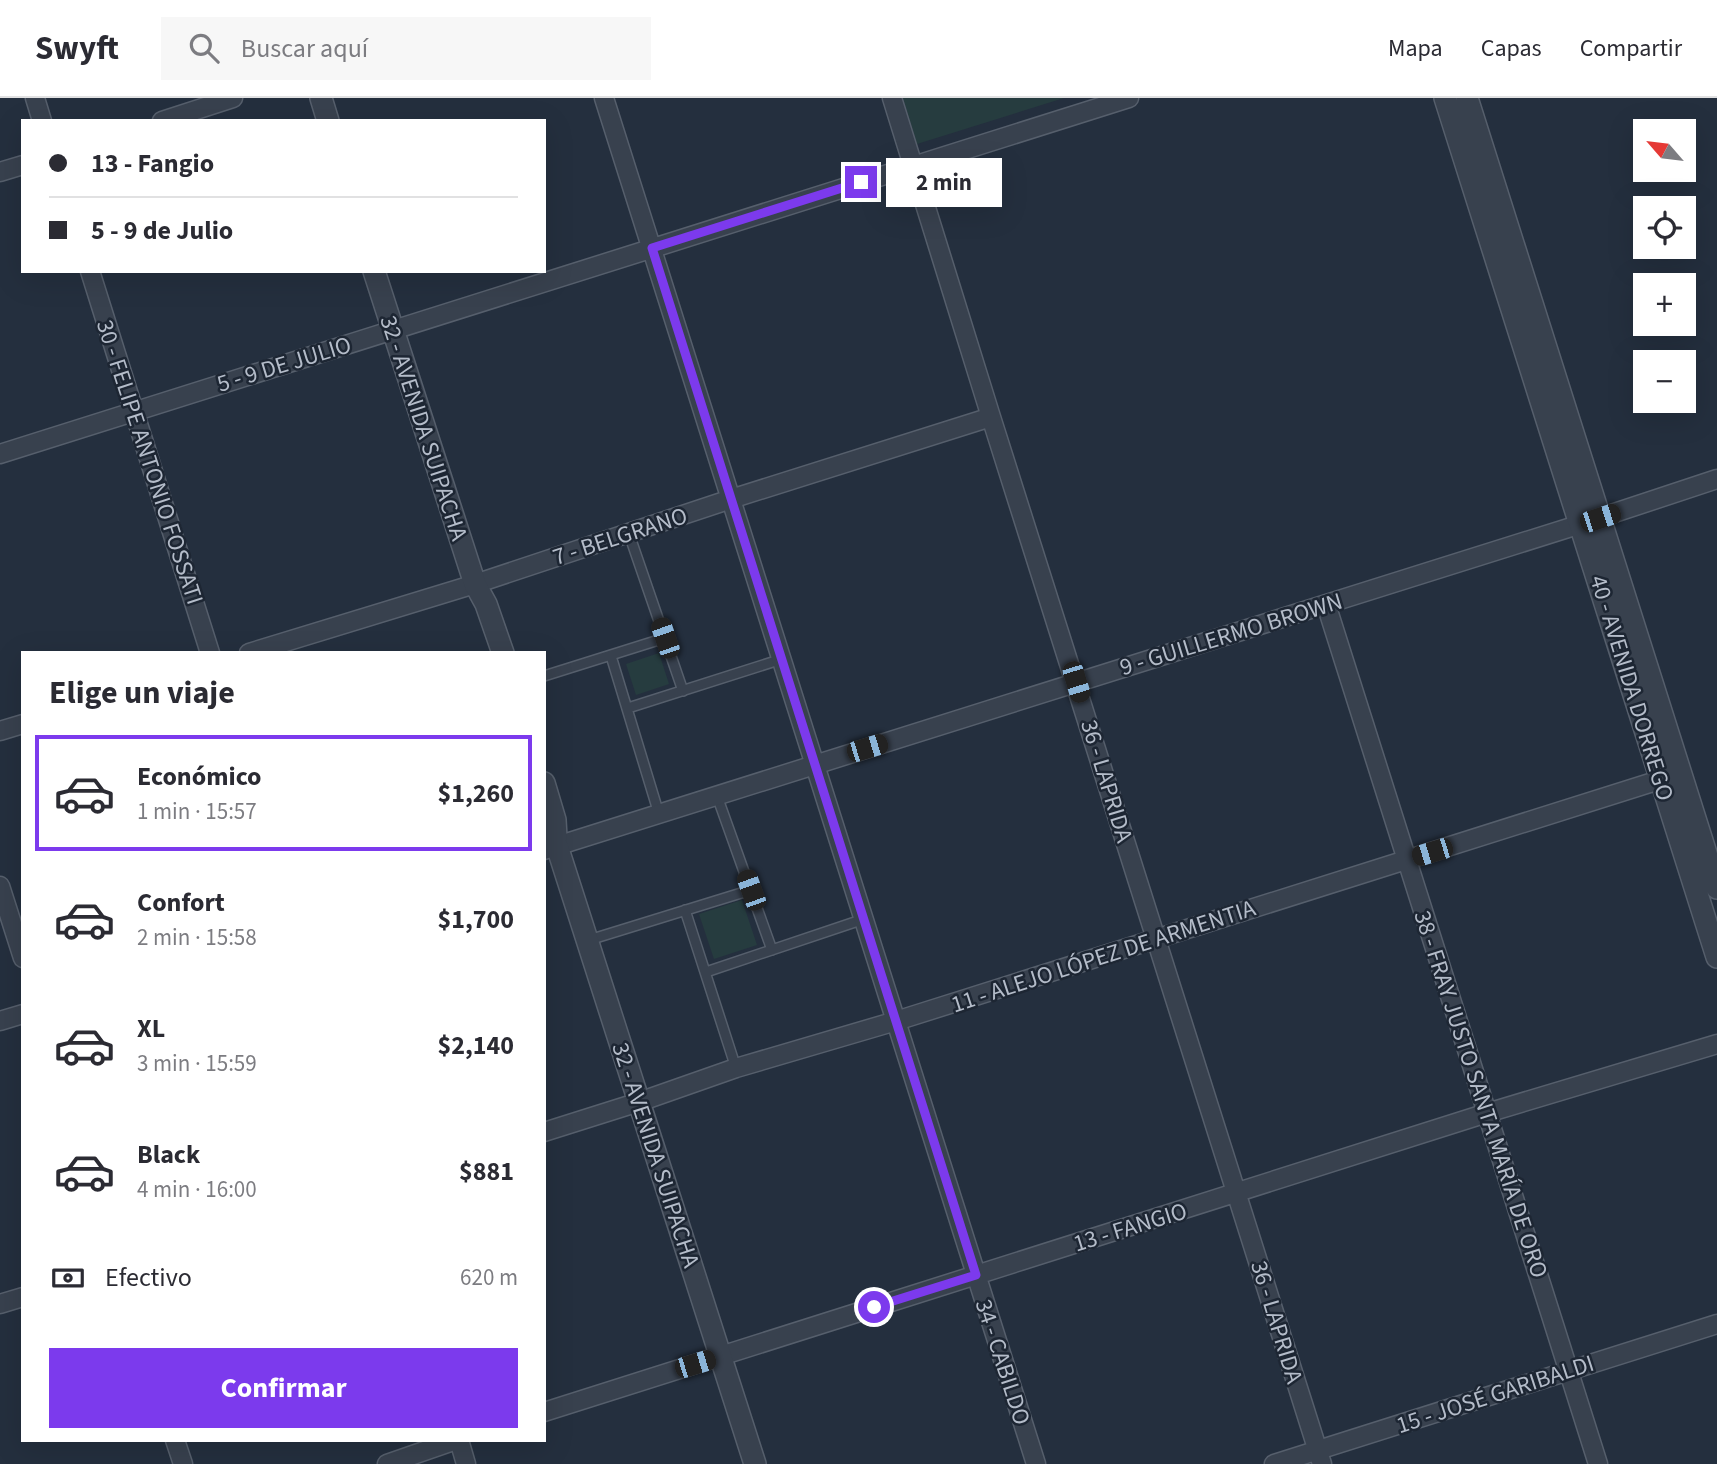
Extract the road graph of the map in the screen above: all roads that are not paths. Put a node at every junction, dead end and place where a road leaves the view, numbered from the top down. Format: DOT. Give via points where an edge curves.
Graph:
graph roads {
  1 [pos="35,98"];
  2 [pos="233,98"];
  3 [pos="321,98"];
  4 [pos="604,98"];
  5 [pos="892,98"];
  6 [pos="1129,98"];
  7 [pos="1446,98"];
  8 [pos="1467,98"];
  9 [pos="41,119"];
  10 [pos="168,119"];
  11 [pos="327,119"];
  12 [pos="21,166"];
  13 [pos="914,166"];
  14 [pos="0,172"];
  15 [pos="652,248"];
  16 [pos="91,273"];
  17 [pos="375,273"];
  18 [pos="392,330"];
  19 [pos="134,411"];
  20 [pos="991,417"];
  21 [pos="0,454"];
  22 [pos="1717,480"];
  23 [pos="731,499"];
  24 [pos="1590,521"];
  25 [pos="629,534"];
  26 [pos="475,584"];
  27 [pos="1326,604"];
  28 [pos="665,638"];
  29 [pos="209,651"];
  30 [pos="256,651"];
  31 [pos="490,651"];
  32 [pos="502,651"];
  33 [pos="611,656"];
  34 [pos="782,659"];
  35 [pos="546,675"];
  36 [pos="1076,682"];
  37 [pos="683,691"];
  38 [pos="628,708"];
  39 [pos="21,725"];
  40 [pos="0,731"];
  41 [pos="815,765"];
  42 [pos="1671,776"];
  43 [pos="546,790"];
  44 [pos="717,796"];
  45 [pos="659,814"];
  46 [pos="546,829"];
  47 [pos="551,848"];
  48 [pos="1406,860"];
  49 [pos="0,886"];
  50 [pos="1717,888"];
  51 [pos="751,890"];
  52 [pos="685,910"];
  53 [pos="864,919"];
  54 [pos="1156,939"];
  55 [pos="587,940"];
  56 [pos="772,950"];
  57 [pos="21,952"];
  58 [pos="1717,957"];
  59 [pos="706,972"];
  60 [pos="21,1015"];
  61 [pos="0,1021"];
  62 [pos="896,1021"];
  63 [pos="1717,1044"];
  64 [pos="736,1068"];
  65 [pos="639,1102"];
  66 [pos="1487,1113"];
  67 [pos="546,1131"];
  68 [pos="1237,1193"];
  69 [pos="976,1275"];
  70 [pos="21,1298"];
  71 [pos="0,1304"];
  72 [pos="1717,1324"];
  73 [pos="720,1356"];
  74 [pos="1568,1371"];
  75 [pos="546,1411"];
  76 [pos="176,1442"];
  77 [pos="452,1442"];
  78 [pos="459,1442"];
  79 [pos="1320,1457"];
  80 [pos="183,1464"];
  81 [pos="387,1464"];
  82 [pos="467,1464"];
  83 [pos="755,1464"];
  84 [pos="1036,1464"];
  85 [pos="1274,1464"];
  86 [pos="1598,1464"];
  1 -- 9 [label="street"];
  2 -- 10 [label="street"];
  3 -- 11 [label="street"];
  4 -- 15 [label="street, 34 - CABILDO"];
  5 -- 13 [label="street, 36 - LAPRIDA"];
  6 -- 13 [label="street, 5 - 9 DE JULIO"];
  7 -- 24 [label="street, 40 - AVENIDA DORREGO"];
  8 -- 24 [label="street, 40 - AVENIDA DORREGO"];
  12 -- 14 [label="street"];
  13 -- 15 [label="street, 5 - 9 DE JULIO"];
  13 -- 20 [label="street, 36 - LAPRIDA"];
  15 -- 18 [label="street, 5 - 9 DE JULIO"];
  15 -- 23 [label="street, 34 - CABILDO"];
  16 -- 19 [label="street, 30 - FELIPE ANTONIO FOSSATI"];
  17 -- 18 [label="street, 32 - AVENIDA SUIPACHA"];
  18 -- 19 [label="street, 5 - 9 DE JULIO"];
  18 -- 26 [label="street, 32 - AVENIDA SUIPACHA"];
  19 -- 21 [label="street, 5 - 9 DE JULIO"];
  19 -- 29 [label="street, 30 - FELIPE ANTONIO FOSSATI"];
  20 -- 23 [label="street, 7 - BELGRANO"];
  20 -- 36 [label="street, 36 - LAPRIDA"];
  22 -- 24 [label="street, 9 - GUILLERMO BROWN"];
  23 -- 25 [label="street, 7 - BELGRANO"];
  23 -- 34 [label="street, 34 - CABILDO"];
  24 -- 27 [label="street, 9 - GUILLERMO BROWN"];
  24 -- 42 [label="street, 40 - AVENIDA DORREGO"];
  25 -- 26 [label="street, 7 - BELGRANO"];
  25 -- 28 [label="lane"];
  26 -- 30 [label="street, 7 - BELGRANO"];
  26 -- 31 [label="street, 32 - AVENIDA SUIPACHA"];
  26 -- 32 [label="street, 32 - AVENIDA SUIPACHA"];
  27 -- 36 [label="street, 9 - GUILLERMO BROWN"];
  27 -- 48 [label="street, 38 - FRAY JUSTO SANTA MARÍA DE ORO"];
  28 -- 33 [label="lane"];
  28 -- 37 [label="lane"];
  33 -- 35 [label="lane"];
  33 -- 38 [label="lane"];
  34 -- 37 [label="lane"];
  34 -- 41 [label="street, 34 - CABILDO"];
  36 -- 41 [label="street, 9 - GUILLERMO BROWN"];
  36 -- 54 [label="street, 36 - LAPRIDA"];
  37 -- 38 [label="lane"];
  38 -- 45 [label="lane"];
  39 -- 40 [label="street"];
  41 -- 44 [label="street, 9 - GUILLERMO BROWN"];
  41 -- 53 [label="street, 34 - CABILDO"];
  42 -- 48 [label="street, 11 - ALEJO LÓPEZ DE ARMENTIA"];
  42 -- 50 [label="street, 40 - AVENIDA DORREGO"];
  42 -- 58 [label="street, 40 - AVENIDA DORREGO"];
  43 -- 47 [label="street, 32 - AVENIDA SUIPACHA" via="555,820"];
  44 -- 45 [label="street, 9 - GUILLERMO BROWN"];
  44 -- 51 [label="lane"];
  45 -- 47 [label="street, 9 - GUILLERMO BROWN"];
  46 -- 47 [label="street, 32 - AVENIDA SUIPACHA"];
  47 -- 55 [label="street, 32 - AVENIDA SUIPACHA"];
  48 -- 54 [label="street, 11 - ALEJO LÓPEZ DE ARMENTIA"];
  48 -- 66 [label="street, 38 - FRAY JUSTO SANTA MARÍA DE ORO"];
  49 -- 57 [label="street"];
  51 -- 52 [label="lane"];
  51 -- 56 [label="lane"];
  52 -- 55 [label="lane"];
  52 -- 59 [label="lane"];
  53 -- 56 [label="lane"];
  53 -- 62 [label="street, 34 - CABILDO"];
  54 -- 62 [label="street, 11 - ALEJO LÓPEZ DE ARMENTIA"];
  54 -- 68 [label="street, 36 - LAPRIDA"];
  55 -- 65 [label="street, 32 - AVENIDA SUIPACHA"];
  56 -- 59 [label="lane"];
  59 -- 64 [label="lane"];
  60 -- 61 [label="street"];
  62 -- 64 [label="street, 11 - ALEJO LÓPEZ DE ARMENTIA"];
  62 -- 69 [label="street, 34 - CABILDO"];
  63 -- 66 [label="street, 13 - FANGIO"];
  64 -- 65 [label="street, 11 - ALEJO LÓPEZ DE ARMENTIA"];
  65 -- 67 [label="street, 11 - ALEJO LÓPEZ DE ARMENTIA"];
  65 -- 73 [label="street, 32 - AVENIDA SUIPACHA"];
  66 -- 68 [label="street, 13 - FANGIO"];
  66 -- 74 [label="street, 38 - FRAY JUSTO SANTA MARÍA DE ORO"];
  68 -- 69 [label="street, 13 - FANGIO"];
  68 -- 79 [label="street, 36 - LAPRIDA"];
  69 -- 73 [label="street, 13 - FANGIO"];
  69 -- 84 [label="street, 34 - CABILDO"];
  70 -- 71 [label="street"];
  72 -- 74 [label="street, 15 - JOSÉ GARIBALDI"];
  73 -- 75 [label="street, 13 - FANGIO"];
  73 -- 83 [label="street, 32 - AVENIDA SUIPACHA"];
  74 -- 79 [label="street, 15 - JOSÉ GARIBALDI"];
  74 -- 86 [label="street, 38 - FRAY JUSTO SANTA MARÍA DE ORO"];
  76 -- 80 [label="street"];
  77 -- 81 [label="street"];
  78 -- 82 [label="street"];
  79 -- 85 [label="street, 15 - JOSÉ GARIBALDI"];
}
